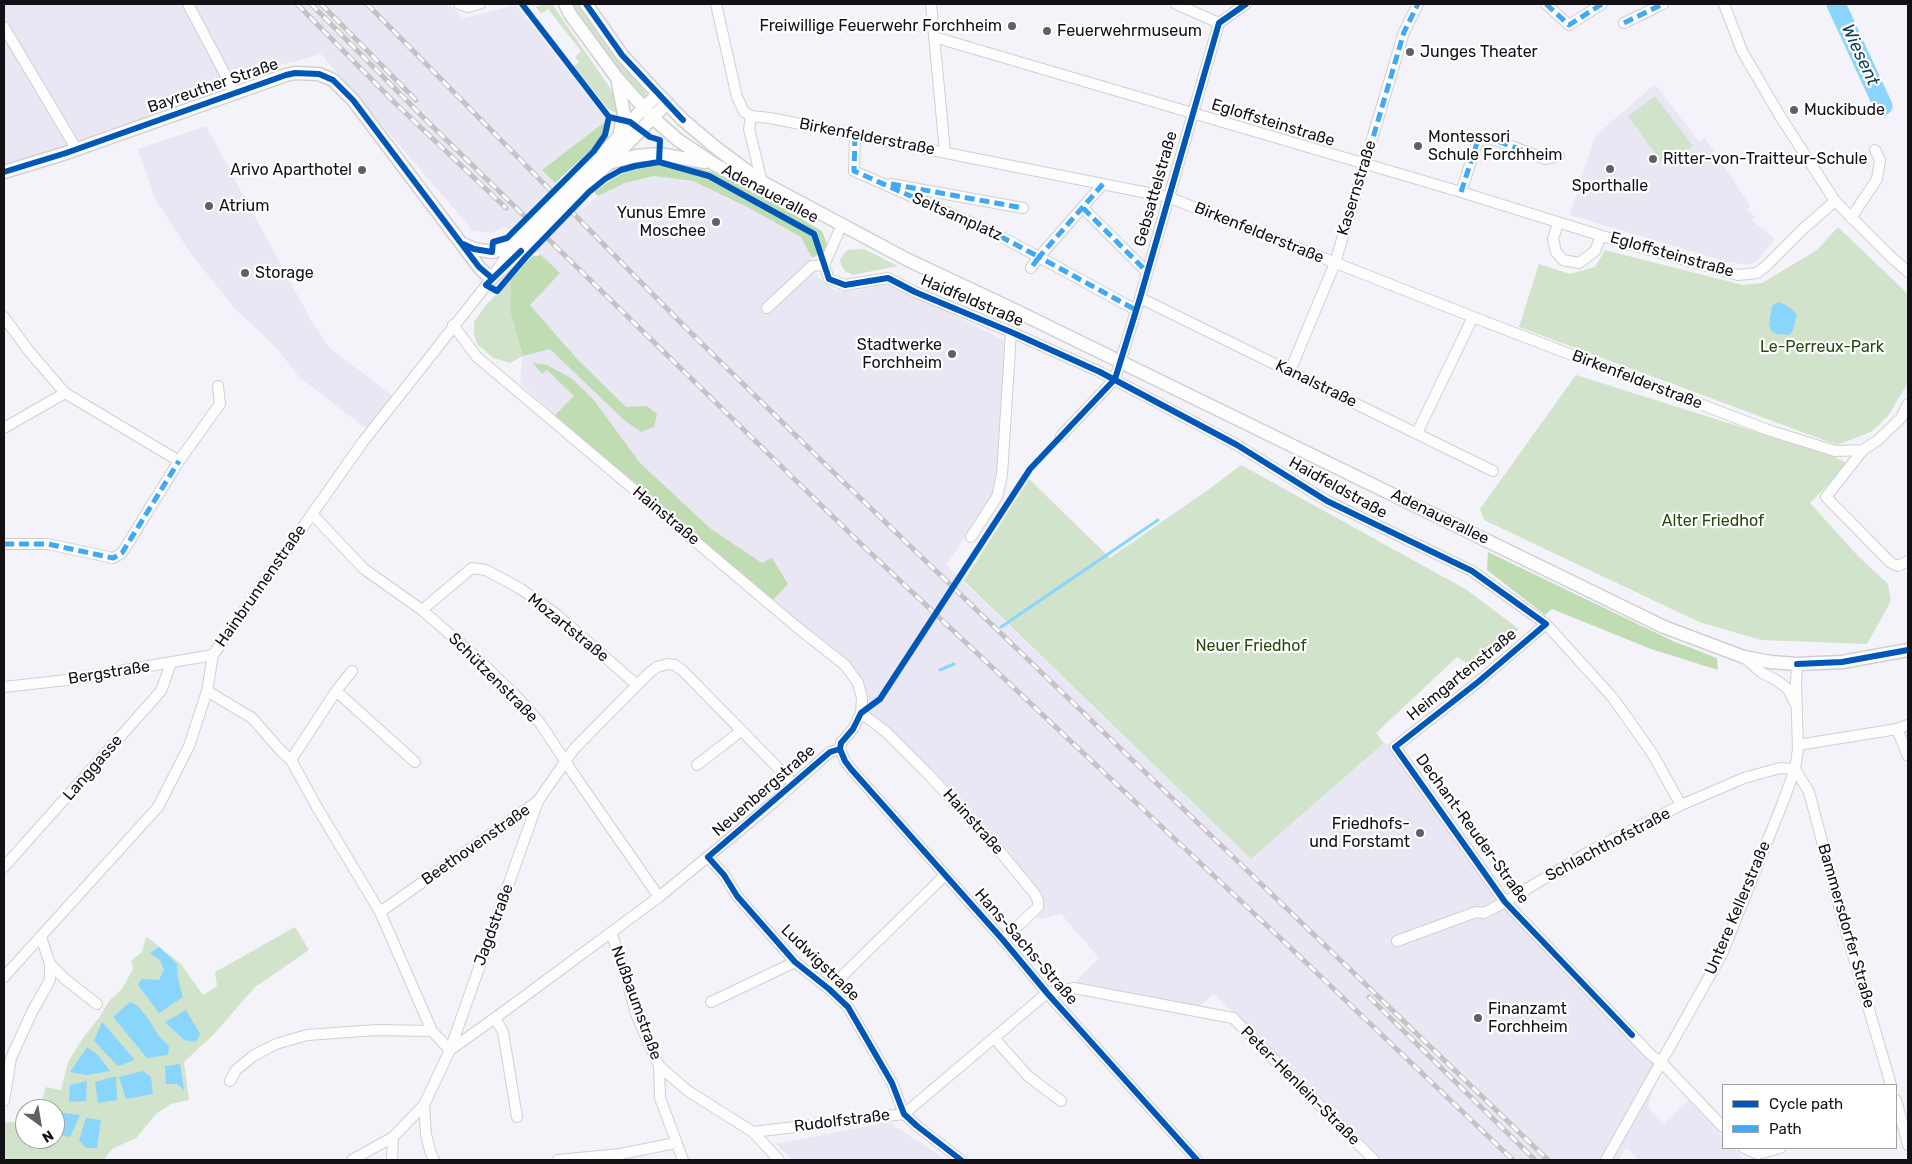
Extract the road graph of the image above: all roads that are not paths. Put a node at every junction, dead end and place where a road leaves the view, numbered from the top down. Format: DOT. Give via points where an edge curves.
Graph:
graph roads {
  1 [pos="188,4"];
  2 [pos="459,4"];
  3 [pos="480,4"];
  4 [pos="565,4"];
  5 [pos="586,4"];
  6 [pos="716,4"];
  7 [pos="931,4"];
  8 [pos="1176,4"];
  9 [pos="1246,4"];
  10 [pos="1418,4"];
  11 [pos="1546,4"];
  12 [pos="1602,4"];
  13 [pos="1663,4"];
  14 [pos="1724,4"];
  15 [pos="1219,23"];
  16 [pos="1624,24"];
  17 [pos="4,27"];
  18 [pos="934,37"];
  19 [pos="617,78"];
  20 [pos="235,93"];
  21 [pos="662,99"];
  22 [pos="644,108"];
  23 [pos="1192,113"];
  24 [pos="751,116"];
  25 [pos="653,118"];
  26 [pos="855,136"];
  27 [pos="616,140"];
  28 [pos="77,150"];
  29 [pos="1875,150"];
  30 [pos="945,152"];
  31 [pos="1559,156"];
  32 [pos="612,162"];
  33 [pos="714,164"];
  34 [pos="1365,164"];
  35 [pos="4,172"];
  36 [pos="873,180"];
  37 [pos="762,182"];
  38 [pos="581,184"];
  39 [pos="1103,184"];
  40 [pos="1461,192"];
  41 [pos="1168,197"];
  42 [pos="1835,201"];
  43 [pos="1023,208"];
  44 [pos="1083,208"];
  45 [pos="1851,218"];
  46 [pos="1558,223"];
  47 [pos="839,231"];
  48 [pos="1600,236"];
  49 [pos="462,244"];
  50 [pos="517,248"];
  51 [pos="1039,257"];
  52 [pos="908,260"];
  53 [pos="1335,263"];
  54 [pos="824,265"];
  55 [pos="1032,268"];
  56 [pos="1147,272"];
  57 [pos="1908,272"];
  58 [pos="492,278"];
  59 [pos="1140,298"];
  60 [pos="767,308"];
  61 [pos="1136,310"];
  62 [pos="4,317"];
  63 [pos="1474,317"];
  64 [pos="453,325"];
  65 [pos="1011,332"];
  66 [pos="1120,362"];
  67 [pos="1290,371"];
  68 [pos="1115,379"];
  69 [pos="218,386"];
  70 [pos="65,393"];
  71 [pos="1908,404"];
  72 [pos="4,428"];
  73 [pos="1416,433"];
  74 [pos="1061,436"];
  75 [pos="1863,450"];
  76 [pos="179,460"];
  77 [pos="1493,471"];
  78 [pos="312,514"];
  79 [pos="971,537"];
  80 [pos="4,544"];
  81 [pos="1908,561"];
  82 [pos="422,610"];
  83 [pos="1546,624"];
  84 [pos="1908,650"];
  85 [pos="213,655"];
  86 [pos="1744,657"];
  87 [pos="171,663"];
  88 [pos="1797,664"];
  89 [pos="352,670"];
  90 [pos="637,685"];
  91 [pos="4,687"];
  92 [pos="208,691"];
  93 [pos="336,691"];
  94 [pos="1797,706"];
  95 [pos="861,714"];
  96 [pos="1908,725"];
  97 [pos="1898,729"];
  98 [pos="741,731"];
  99 [pos="1798,746"];
  100 [pos="1396,747"];
  101 [pos="840,749"];
  102 [pos="1908,756"];
  103 [pos="292,760"];
  104 [pos="566,761"];
  105 [pos="414,762"];
  106 [pos="697,765"];
  107 [pos="1794,769"];
  108 [pos="794,784"];
  109 [pos="538,801"];
  110 [pos="1681,805"];
  111 [pos="708,857"];
  112 [pos="4,867"];
  113 [pos="945,875"];
  114 [pos="660,896"];
  115 [pos="1505,902"];
  116 [pos="380,912"];
  117 [pos="611,932"];
  118 [pos="41,937"];
  119 [pos="1003,940"];
  120 [pos="1397,941"];
  121 [pos="795,962"];
  122 [pos="50,964"];
  123 [pos="4,977"];
  124 [pos="829,989"];
  125 [pos="1047,993"];
  126 [pos="711,1002"];
  127 [pos="97,1004"];
  128 [pos="496,1018"];
  129 [pos="432,1031"];
  130 [pos="994,1038"];
  131 [pos="450,1050"];
  132 [pos="1661,1062"];
  133 [pos="658,1066"];
  134 [pos="230,1081"];
  135 [pos="1891,1084"];
  136 [pos="4,1101"];
  137 [pos="1061,1101"];
  138 [pos="424,1105"];
  139 [pos="1901,1113"];
  140 [pos="904,1114"];
  141 [pos="517,1117"];
  142 [pos="1722,1126"];
  143 [pos="753,1132"];
  144 [pos="393,1137"];
  145 [pos="675,1143"];
  146 [pos="1908,1145"];
  147 [pos="1745,1149"];
  148 [pos="1777,1149"];
  149 [pos="1757,1157"];
  150 [pos="352,1160"];
  151 [pos="392,1160"];
  152 [pos="434,1160"];
  153 [pos="558,1160"];
  154 [pos="683,1160"];
  155 [pos="779,1160"];
  156 [pos="961,1160"];
  157 [pos="1197,1160"];
  158 [pos="1374,1160"];
  159 [pos="1606,1160"];
  1 -- 20 [label="street"];
  2 -- 3 [label="street" via="468,8"];
  4 -- 19 [label="main road"];
  5 -- 21 [label="main road, Adenauerallee" via="622,55"];
  6 -- 24 [label="street" via="737,97 744,112"];
  7 -- 18 [label="street"];
  8 -- 15 [label="street"];
  9 -- 15 [label="street"];
  10 -- 34 [label="street, Kasernstraße" via="1404,32"];
  11 -- 12 [label="street" via="1569,25"];
  13 -- 16 [label="street"];
  14 -- 42 [label="street" via="1742,51"];
  15 -- 23 [label="street, Gebsattelstraße"];
  17 -- 28 [label="street"];
  18 -- 23 [label="street, Egloffsteinstraße"];
  18 -- 30 [label="street"];
  19 -- 22 [label="main road, Adenauerallee"];
  19 -- 27 [label="main road" via="624,102 623,121"];
  20 -- 28 [label="main road, Bayreuther Straße"];
  20 -- 49 [label="main road, Bayreuther Straße" via="295,73 319,74 333,80 353,100"];
  21 -- 22 [label="main road"];
  21 -- 25 [label="main road"];
  21 -- 37 [label="main road, Adenauerallee" via="715,147"];
  22 -- 25 [label="main road, Adenauerallee"];
  22 -- 27 [label="main road"];
  23 -- 34 [label="street, Egloffsteinstraße"];
  23 -- 41 [label="street, Gebsattelstraße"];
  24 -- 26 [label="street, Birkenfelderstraße"];
  24 -- 37 [label="street" via="749,129"];
  25 -- 32 [label="main road"];
  25 -- 33 [label="main road, Adenauerallee" via="678,140"];
  26 -- 30 [label="street, Birkenfelderstraße"];
  26 -- 36 [label="street, Seltsamplatz" via="854,171"];
  27 -- 38 [label="main road"];
  28 -- 35 [label="main road, Bayreuther Straße"];
  29 -- 45 [label="street" via="1880,160 1877,179"];
  30 -- 39 [label="street, Birkenfelderstraße"];
  31 -- 40 [label="street" via="1546,159 1492,138 1479,140"];
  32 -- 33 [label="main road" via="659,154"];
  32 -- 38 [label="main road"];
  33 -- 47 [label="main road, Adenauerallee"];
  34 -- 40 [label="street, Egloffsteinstraße"];
  34 -- 53 [label="street, Kasernstraße"];
  36 -- 43 [label="street, Seltsamplatz"];
  36 -- 51 [label="street, Seltsamplatz" via="992,232"];
  37 -- 52 [label="main road, Adenauerallee"];
  38 -- 50 [label="main road, bridge"];
  39 -- 41 [label="street, Birkenfelderstraße"];
  39 -- 44 [label="street"];
  40 -- 46 [label="street, Egloffsteinstraße"];
  41 -- 53 [label="street, Birkenfelderstraße"];
  41 -- 56 [label="street, Gebsattelstraße"];
  42 -- 45 [label="street"];
  42 -- 48 [label="street, Egloffsteinstraße" via="1757,273 1738,275"];
  44 -- 51 [label="street"];
  44 -- 56 [label="street"];
  45 -- 57 [label="street"];
  46 -- 48 [label="street, Egloffsteinstraße"];
  46 -- 48 [label="street, Egloffsteinstraße" via="1552,239 1563,260 1578,263 1595,251"];
  47 -- 52 [label="main road, Adenauerallee" via="876,251"];
  47 -- 54 [label="street"];
  49 -- 50 [label="main road" via="492,252"];
  49 -- 58 [label="main road, Bayreuther Straße"];
  50 -- 58 [label="main road"];
  51 -- 55 [label="street"];
  51 -- 61 [label="street, Seltsamplatz"];
  52 -- 66 [label="main road, Adenauerallee"];
  53 -- 63 [label="street, Birkenfelderstraße"];
  53 -- 67 [label="street, Kasernstraße"];
  54 -- 60 [label="street" via="812,266"];
  54 -- 65 [label="street, Haidfeldstraße" via="829,279 845,285 888,278"];
  56 -- 59 [label="street, Gebsattelstraße"];
  58 -- 64 [label="street, Hainbrunnenstraße"];
  59 -- 61 [label="street, Gebsattelstraße"];
  59 -- 67 [label="street, Kanalstraße"];
  61 -- 66 [label="street, Gebsattelstraße"];
  62 -- 70 [label="street"];
  63 -- 73 [label="street"];
  63 -- 75 [label="street, Birkenfelderstraße" via="1768,430 1835,452"];
  64 -- 78 [label="street, Hainbrunnenstraße"];
  64 -- 95 [label="street, Hainstraße" via="477,357 845,665 858,683 862,698"];
  65 -- 68 [label="street, Haidfeldstraße"];
  65 -- 79 [label="street, Haidfeldstraße" via="1002,475 997,497"];
  66 -- 68 [label="street"];
  66 -- 86 [label="main road, Adenauerallee" via="1664,627"];
  67 -- 73 [label="street, Kanalstraße"];
  68 -- 74 [label="street"];
  68 -- 83 [label="street, Haidfeldstraße" via="1237,445 1327,501 1472,571"];
  69 -- 76 [label="street" via="220,404"];
  70 -- 72 [label="street"];
  70 -- 76 [label="street"];
  71 -- 75 [label="street" via="1901,418"];
  73 -- 77 [label="street, Kanalstraße"];
  75 -- 81 [label="street" via="1826,497 1891,563 1898,566"];
  76 -- 80 [label="street" via="122,553 113,558 48,544"];
  78 -- 82 [label="street, Schützenstraße" via="364,569"];
  78 -- 85 [label="street, Hainbrunnenstraße"];
  82 -- 90 [label="street, Mozartstraße" via="472,568 486,570 521,589 556,614"];
  82 -- 104 [label="street, Schützenstraße" via="519,700 540,723"];
  83 -- 100 [label="street, Heimgartenstraße"];
  83 -- 110 [label="street, Haidfeldstraße" via="1613,698 1652,753"];
  84 -- 88 [label="main road, Adenauerallee" via="1842,662"];
  85 -- 87 [label="street, Bergstraße"];
  85 -- 92 [label="street, Hainbrunnenstraße"];
  86 -- 88 [label="main road, Adenauerallee"];
  86 -- 94 [label="street" via="1788,689"];
  87 -- 91 [label="street, Bergstraße"];
  87 -- 112 [label="street, Langgasse" via="161,691"];
  88 -- 94 [label="street, Untere Kellerstraße"];
  89 -- 93 [label="street"];
  90 -- 98 [label="street, Beethovenstraße" via="657,667 675,665"];
  90 -- 104 [label="street, Beethovenstraße"];
  92 -- 103 [label="street" via="252,718"];
  92 -- 118 [label="street, Hainbrunnenstraße" via="189,746 158,807"];
  93 -- 103 [label="street"];
  93 -- 105 [label="street"];
  94 -- 99 [label="street, Untere Kellerstraße"];
  95 -- 101 [label="street"];
  95 -- 119 [label="street, Hainstraße" via="886,732 927,773 1034,892 1038,907"];
  96 -- 97 [label="street"];
  97 -- 99 [label="street"];
  97 -- 102 [label="street"];
  98 -- 106 [label="street"];
  98 -- 108 [label="street"];
  99 -- 107 [label="street, Untere Kellerstraße"];
  100 -- 115 [label="street, Dechant-Reuder-Straße"];
  101 -- 108 [label="street, Neuenbergstraße" via="830,752"];
  101 -- 113 [label="street, Hans-Sachs-Straße" via="851,769"];
  103 -- 116 [label="street"];
  104 -- 109 [label="street, Beethovenstraße"];
  104 -- 114 [label="street, Schützenstraße"];
  107 -- 110 [label="street, Schlachthofstraße" via="1780,768 1744,778"];
  107 -- 132 [label="street, Untere Kellerstraße" via="1722,954"];
  107 -- 135 [label="street, Bammersdorfer Straße" via="1809,792"];
  108 -- 111 [label="street, Neuenbergstraße"];
  109 -- 116 [label="street, Beethovenstraße"];
  109 -- 131 [label="street, Jagdstraße"];
  110 -- 115 [label="street, Schlachthofstraße" via="1592,850"];
  111 -- 114 [label="street, Neuenbergstraße"];
  111 -- 121 [label="street, Ludwigstraße" via="737,896"];
  113 -- 119 [label="street, Hans-Sachs-Straße"];
  113 -- 124 [label="street, Ludwigstraße"];
  114 -- 117 [label="street, Neuenbergstraße"];
  115 -- 120 [label="street, Schlachthofstraße" via="1484,913 1476,912"];
  115 -- 132 [label="street, Dechant-Reuder-Straße"];
  116 -- 129 [label="street"];
  117 -- 128 [label="street, Neuenbergstraße"];
  117 -- 133 [label="street, Nußbaumstraße" via="636,1014"];
  118 -- 122 [label="street"];
  118 -- 123 [label="street, Hainbrunnenstraße"];
  119 -- 125 [label="street, Hans-Sachs-Straße"];
  121 -- 124 [label="street, Ludwigstraße"];
  121 -- 126 [label="street, Ludwigstraße"];
  122 -- 127 [label="street"];
  122 -- 136 [label="street" via="50,980 11,1058"];
  124 -- 140 [label="street, Ludwigstraße" via="858,1022 892,1082"];
  125 -- 130 [label="street, Rudolfstraße"];
  125 -- 157 [label="street, Hans-Sachs-Straße"];
  125 -- 158 [label="street, Peter-Henlein-Straße" via="1074,988 1233,1018"];
  128 -- 131 [label="street, Neuenbergstraße"];
  128 -- 141 [label="street" via="503,1032"];
  129 -- 131 [label="street"];
  129 -- 134 [label="street" via="377,1030 307,1036 276,1044 253,1056 236,1070"];
  130 -- 137 [label="street" via="1028,1076"];
  130 -- 140 [label="street, Rudolfstraße"];
  131 -- 138 [label="street, Neuenbergstraße"];
  132 -- 142 [label="street, Dechant-Reuder-Straße"];
  132 -- 159 [label="street, Untere Kellerstraße"];
  133 -- 143 [label="street" via="688,1091"];
  133 -- 145 [label="street, Nußbaumstraße" via="660,1098"];
  138 -- 144 [label="street, Neuenbergstraße"];
  138 -- 152 [label="street" via="426,1134"];
  139 -- 146 [label="street"];
  140 -- 143 [label="street, Rudolfstraße"];
  140 -- 156 [label="street, Ludwigstraße"];
  143 -- 155 [label="street"];
  144 -- 150 [label="street, Neuenbergstraße"];
  144 -- 151 [label="street"];
  145 -- 153 [label="street" via="621,1154"];
  145 -- 154 [label="street, Nußbaumstraße"];
  147 -- 149 [label="street"];
  148 -- 149 [label="street"];
}
